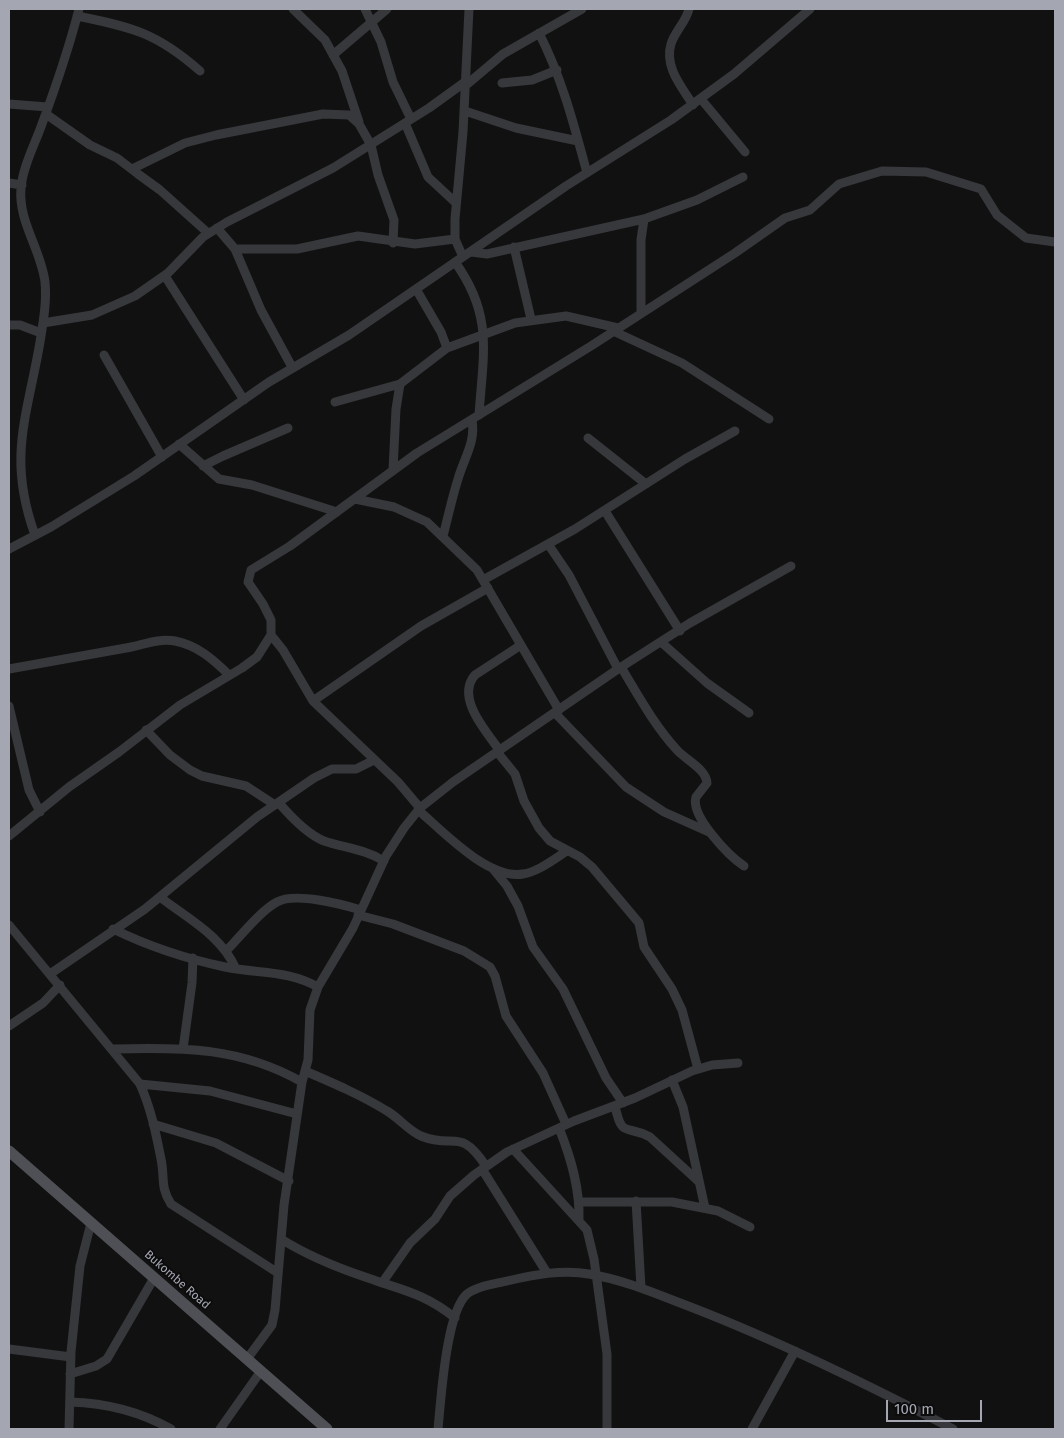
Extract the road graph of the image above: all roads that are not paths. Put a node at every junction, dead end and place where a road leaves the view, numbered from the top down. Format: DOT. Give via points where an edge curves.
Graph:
graph roads {
  1 [pos="292,9"];
  2 [pos="365,9"];
  3 [pos="387,9"];
  4 [pos="469,9"];
  5 [pos="582,9"];
  6 [pos="689,9"];
  7 [pos="810,9"];
  8 [pos="78,13"];
  9 [pos="568,13"];
  10 [pos="371,22"];
  11 [pos="539,33"];
  12 [pos="333,55"];
  13 [pos="557,70"];
  14 [pos="200,71"];
  15 [pos="502,83"];
  16 [pos="465,84"];
  17 [pos="701,99"];
  18 [pos="9,104"];
  19 [pos="693,106"];
  20 [pos="47,110"];
  21 [pos="465,111"];
  22 [pos="408,121"];
  23 [pos="359,124"];
  24 [pos="578,141"];
  25 [pos="371,145"];
  26 [pos="745,152"];
  27 [pos="132,169"];
  28 [pos="587,174"];
  29 [pos="743,177"];
  30 [pos="9,183"];
  31 [pos="22,185"];
  32 [pos="456,203"];
  33 [pos="644,219"];
  34 [pos="217,228"];
  35 [pos="208,234"];
  36 [pos="455,239"];
  37 [pos="1055,242"];
  38 [pos="393,243"];
  39 [pos="514,247"];
  40 [pos="235,249"];
  41 [pos="471,252"];
  42 [pos="459,260"];
  43 [pos="164,276"];
  44 [pos="416,289"];
  45 [pos="641,313"];
  46 [pos="532,320"];
  47 [pos="43,323"];
  48 [pos="9,325"];
  49 [pos="615,330"];
  50 [pos="41,333"];
  51 [pos="484,334"];
  52 [pos="447,348"];
  53 [pos="104,355"];
  54 [pos="292,367"];
  55 [pos="400,384"];
  56 [pos="244,400"];
  57 [pos="335,402"];
  58 [pos="476,417"];
  59 [pos="769,419"];
  60 [pos="288,428"];
  61 [pos="735,431"];
  62 [pos="588,438"];
  63 [pos="180,444"];
  64 [pos="162,457"];
  65 [pos="203,466"];
  66 [pos="393,470"];
  67 [pos="646,484"];
  68 [pos="355,499"];
  69 [pos="605,511"];
  70 [pos="337,512"];
  71 [pos="35,535"];
  72 [pos="443,536"];
  73 [pos="548,544"];
  74 [pos="9,549"];
  75 [pos="791,566"];
  76 [pos="486,584"];
  77 [pos="680,631"];
  78 [pos="271,635"];
  79 [pos="661,642"];
  80 [pos="522,644"];
  81 [pos="619,668"];
  82 [pos="9,669"];
  83 [pos="229,675"];
  84 [pos="313,701"];
  85 [pos="9,706"];
  86 [pos="557,711"];
  87 [pos="748,713"];
  88 [pos="146,730"];
  89 [pos="499,752"];
  90 [pos="374,760"];
  91 [pos="277,804"];
  92 [pos="419,809"];
  93 [pos="40,812"];
  94 [pos="711,833"];
  95 [pos="9,836"];
  96 [pos="567,850"];
  97 [pos="384,861"];
  98 [pos="744,866"];
  99 [pos="494,869"];
  100 [pos="160,897"];
  101 [pos="360,913"];
  102 [pos="9,925"];
  103 [pos="113,930"];
  104 [pos="226,951"];
  105 [pos="192,958"];
  106 [pos="236,968"];
  107 [pos="50,974"];
  108 [pos="60,985"];
  109 [pos="318,987"];
  110 [pos="9,1026"];
  111 [pos="113,1049"];
  112 [pos="183,1049"];
  113 [pos="738,1063"];
  114 [pos="698,1069"];
  115 [pos="305,1071"];
  116 [pos="672,1080"];
  117 [pos="302,1082"];
  118 [pos="140,1084"];
  119 [pos="619,1104"];
  120 [pos="297,1114"];
  121 [pos="153,1124"];
  122 [pos="563,1126"];
  123 [pos="513,1149"];
  124 [pos="9,1151"];
  125 [pos="484,1167"];
  126 [pos="289,1181"];
  127 [pos="698,1181"];
  128 [pos="636,1201"];
  129 [pos="579,1202"];
  130 [pos="705,1208"];
  131 [pos="579,1220"];
  132 [pos="91,1223"];
  133 [pos="750,1227"];
  134 [pos="281,1239"];
  135 [pos="278,1273"];
  136 [pos="547,1273"];
  137 [pos="595,1275"];
  138 [pos="154,1278"];
  139 [pos="382,1283"];
  140 [pos="642,1287"];
  141 [pos="455,1318"];
  142 [pos="9,1349"];
  143 [pos="795,1350"];
  144 [pos="71,1358"];
  145 [pos="247,1359"];
  146 [pos="261,1372"];
  147 [pos="70,1374"];
  148 [pos="70,1402"];
  149 [pos="69,1429"];
  150 [pos="171,1429"];
  151 [pos="220,1429"];
  152 [pos="327,1429"];
  153 [pos="438,1429"];
  154 [pos="608,1429"];
  155 [pos="752,1429"];
  156 [pos="953,1429"];
  1 -- 12 [label="street" via="325,40"];
  2 -- 10 [label="street"];
  3 -- 10 [label="street"];
  4 -- 16 [label="street"];
  5 -- 9 [label="street"];
  6 -- 19 [label="street" via="671,44 669,56 671,69"];
  7 -- 17 [label="street"];
  8 -- 14 [label="street" via="138,30 176,50"];
  8 -- 20 [label="street"];
  9 -- 11 [label="street"];
  10 -- 12 [label="street"];
  10 -- 22 [label="street"];
  11 -- 13 [label="street"];
  11 -- 16 [label="street" via="503,54"];
  12 -- 23 [label="street" via="342,71"];
  13 -- 15 [label="street" via="532,80"];
  13 -- 24 [label="street"];
  16 -- 21 [label="street"];
  16 -- 22 [label="street"];
  17 -- 19 [label="street"];
  17 -- 26 [label="street"];
  18 -- 20 [label="street"];
  19 -- 28 [label="street"];
  20 -- 27 [label="street" via="90,145"];
  20 -- 31 [label="street"];
  21 -- 24 [label="street" via="516,128"];
  21 -- 32 [label="street"];
  22 -- 25 [label="street"];
  22 -- 32 [label="street" via="428,177"];
  23 -- 25 [label="street"];
  23 -- 27 [label="street" via="349,115 322,114 185,143"];
  24 -- 28 [label="street"];
  25 -- 34 [label="street"];
  25 -- 38 [label="street" via="394,220"];
  27 -- 35 [label="street"];
  28 -- 41 [label="street"];
  29 -- 33 [label="street" via="697,200"];
  30 -- 31 [label="street"];
  31 -- 47 [label="street" via="23,216 45,282"];
  32 -- 36 [label="street"];
  33 -- 39 [label="street"];
  33 -- 45 [label="street"];
  34 -- 35 [label="street"];
  34 -- 40 [label="street"];
  35 -- 43 [label="street"];
  36 -- 38 [label="street"];
  36 -- 42 [label="street"];
  37 -- 45 [label="street" via="1026,238 997,215 981,189 926,172 882,171 839,184 810,210 785,218"];
  38 -- 40 [label="street" via="358,236 297,250"];
  39 -- 41 [label="street" via="487,254"];
  39 -- 46 [label="street"];
  40 -- 54 [label="street" via="261,310"];
  41 -- 42 [label="street"];
  42 -- 44 [label="street"];
  42 -- 51 [label="street" via="476,296"];
  43 -- 47 [label="street" via="135,296 92,315"];
  43 -- 56 [label="street"];
  44 -- 52 [label="street"];
  44 -- 54 [label="street"];
  45 -- 49 [label="street"];
  46 -- 49 [label="street" via="566,316"];
  46 -- 51 [label="street" via="515,322"];
  47 -- 50 [label="street"];
  48 -- 50 [label="street" via="20,325"];
  49 -- 58 [label="street"];
  49 -- 59 [label="street" via="682,363"];
  50 -- 71 [label="street" via="20,457 22,489"];
  51 -- 52 [label="street"];
  51 -- 58 [label="street"];
  52 -- 55 [label="street"];
  53 -- 64 [label="street"];
  54 -- 56 [label="street"];
  55 -- 57 [label="street"];
  55 -- 66 [label="street"];
  56 -- 63 [label="street"];
  58 -- 66 [label="street"];
  58 -- 72 [label="street" via="472,443 458,478"];
  60 -- 65 [label="street"];
  61 -- 67 [label="street"];
  62 -- 67 [label="street"];
  63 -- 64 [label="street"];
  63 -- 65 [label="street"];
  64 -- 71 [label="street"];
  65 -- 70 [label="street" via="219,479"];
  66 -- 68 [label="street"];
  67 -- 69 [label="street"];
  68 -- 70 [label="street"];
  68 -- 72 [label="street" via="394,507 427,522"];
  69 -- 73 [label="street"];
  69 -- 77 [label="street"];
  70 -- 78 [label="street" via="249,574 249,586 270,620"];
  71 -- 74 [label="street"];
  72 -- 76 [label="street" via="477,570"];
  73 -- 76 [label="street"];
  73 -- 81 [label="street" via="569,575"];
  75 -- 77 [label="street"];
  76 -- 80 [label="street"];
  76 -- 84 [label="street"];
  77 -- 79 [label="street"];
  78 -- 83 [label="street" via="257,657"];
  78 -- 84 [label="street"];
  79 -- 81 [label="street"];
  79 -- 87 [label="street" via="707,683"];
  80 -- 86 [label="street"];
  80 -- 89 [label="street" via="470,680 471,705"];
  81 -- 86 [label="street"];
  81 -- 94 [label="street" via="659,729 689,762 704,773 707,783 695,801"];
  82 -- 83 [label="street" via="157,640 189,645 208,656"];
  83 -- 88 [label="street"];
  84 -- 90 [label="street"];
  85 -- 93 [label="street" via="30,790"];
  86 -- 89 [label="street"];
  86 -- 94 [label="street" via="626,787 664,812"];
  88 -- 91 [label="street" via="190,770 246,786"];
  88 -- 93 [label="street" via="68,787"];
  89 -- 92 [label="street"];
  89 -- 96 [label="street" via="515,774 518,790 539,828 550,841"];
  90 -- 91 [label="street" via="356,769 324,772"];
  90 -- 92 [label="street" via="398,782"];
  91 -- 97 [label="street" via="314,836 365,851"];
  91 -- 100 [label="street"];
  92 -- 97 [label="street"];
  92 -- 99 [label="street" via="476,859"];
  93 -- 95 [label="street"];
  94 -- 98 [label="street" via="725,851"];
  96 -- 99 [label="street" via="525,874"];
  96 -- 114 [label="street" via="592,867 634,917 644,947 672,988 682,1010"];
  97 -- 101 [label="street"];
  99 -- 119 [label="street" via="518,906 533,947 563,988"];
  100 -- 103 [label="street"];
  100 -- 104 [label="street" via="213,936"];
  101 -- 104 [label="street" via="310,900 283,900 269,908"];
  101 -- 109 [label="street"];
  101 -- 122 [label="street" via="464,952 490,967 506,1016 543,1072"];
  102 -- 107 [label="street"];
  103 -- 105 [label="street"];
  103 -- 107 [label="street"];
  104 -- 106 [label="street"];
  105 -- 106 [label="street"];
  105 -- 112 [label="street"];
  106 -- 109 [label="street" via="286,974"];
  107 -- 108 [label="street"];
  108 -- 110 [label="street"];
  108 -- 111 [label="street"];
  109 -- 115 [label="street" via="310,1010"];
  111 -- 112 [label="street"];
  111 -- 118 [label="street"];
  112 -- 117 [label="street" via="226,1052 249,1058"];
  113 -- 114 [label="street"];
  114 -- 116 [label="street"];
  115 -- 117 [label="street"];
  115 -- 125 [label="street" via="359,1095 394,1115 420,1136 459,1140 471,1146"];
  116 -- 119 [label="street"];
  116 -- 127 [label="street" via="683,1107"];
  117 -- 120 [label="street"];
  118 -- 120 [label="street" via="210,1091"];
  118 -- 121 [label="street"];
  119 -- 122 [label="street"];
  119 -- 127 [label="street" via="625,1131 640,1132 650,1137"];
  120 -- 126 [label="street"];
  121 -- 126 [label="street" via="216,1143"];
  121 -- 135 [label="street" via="162,1161 164,1193 171,1204"];
  122 -- 123 [label="street"];
  122 -- 129 [label="street"];
  123 -- 125 [label="street"];
  123 -- 131 [label="street"];
  124 -- 132 [label="main road, Bukombe Road"];
  125 -- 136 [label="street"];
  125 -- 139 [label="street" via="450,1196 435,1219 410,1243"];
  126 -- 134 [label="street"];
  127 -- 130 [label="street"];
  128 -- 129 [label="street"];
  128 -- 130 [label="street" via="672,1202"];
  128 -- 140 [label="street"];
  129 -- 131 [label="street"];
  130 -- 133 [label="street"];
  131 -- 137 [label="street" via="587,1230"];
  132 -- 138 [label="main road, Bukombe Road"];
  132 -- 144 [label="street" via="80,1266"];
  134 -- 135 [label="street"];
  134 -- 139 [label="street" via="304,1253"];
  135 -- 145 [label="street" via="272,1324"];
  136 -- 137 [label="street"];
  136 -- 141 [label="street" via="486,1286 467,1294"];
  137 -- 140 [label="street"];
  137 -- 154 [label="street" via="607,1354"];
  138 -- 145 [label="main road, Bukombe Road"];
  138 -- 147 [label="street" via="107,1359"];
  139 -- 141 [label="street" via="424,1296"];
  140 -- 143 [label="street"];
  141 -- 153 [label="street" via="446,1354"];
  142 -- 144 [label="street"];
  143 -- 155 [label="street"];
  143 -- 156 [label="street"];
  144 -- 147 [label="street"];
  145 -- 146 [label="main road, Bukombe Road"];
  146 -- 151 [label="street"];
  146 -- 152 [label="main road, Bukombe Road"];
  147 -- 148 [label="street"];
  148 -- 149 [label="street"];
  148 -- 150 [label="street" via="116,1407"];
}
